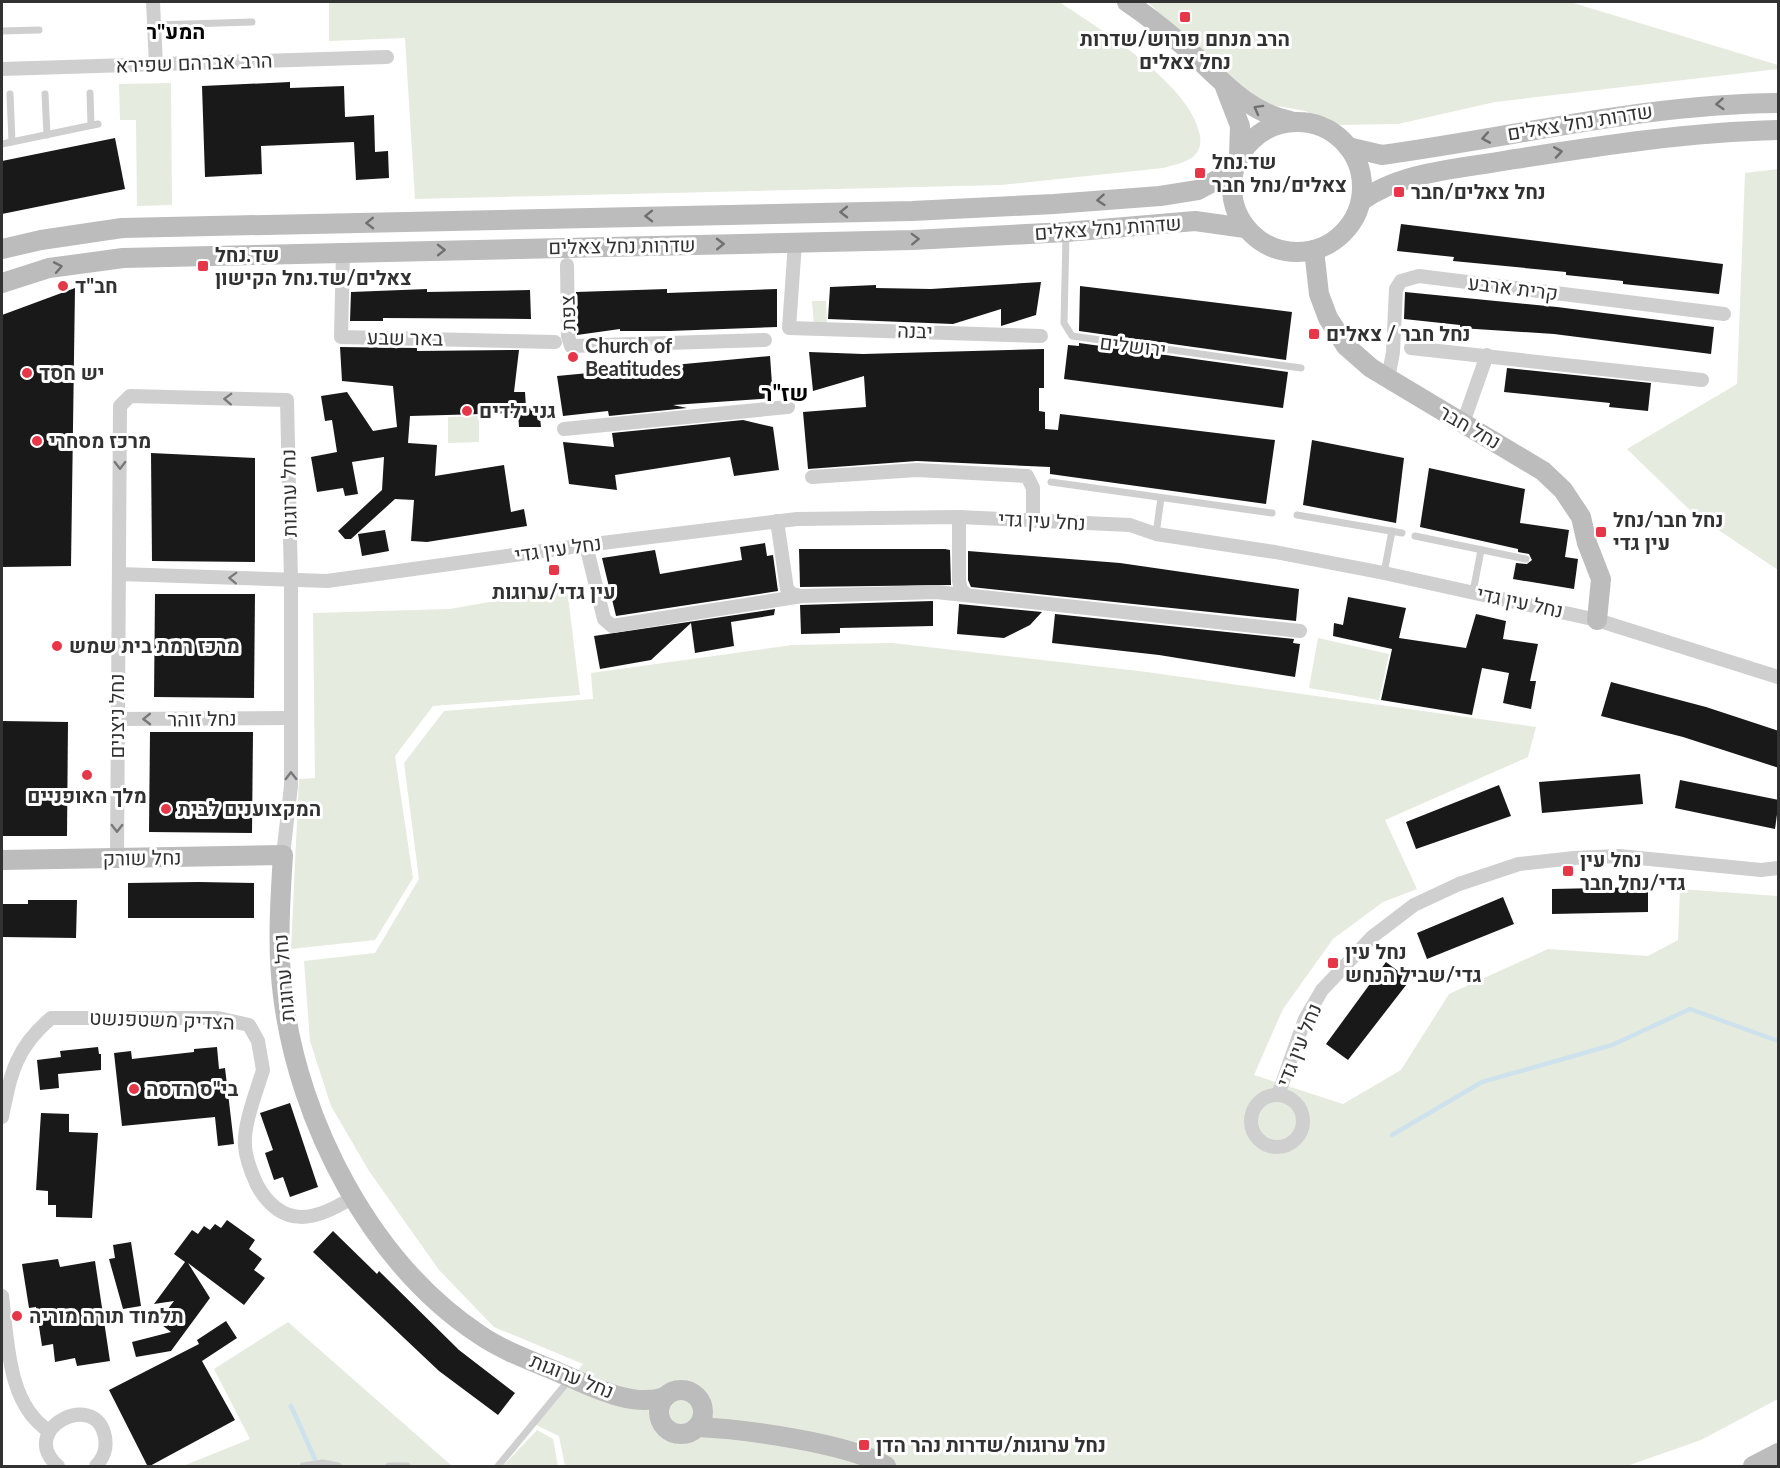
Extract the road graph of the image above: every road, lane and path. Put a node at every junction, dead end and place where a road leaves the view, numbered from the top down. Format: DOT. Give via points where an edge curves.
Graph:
graph roads {
  1 [pos="153,2"];
  2 [pos="1127,2"];
  3 [pos="252,22"];
  4 [pos="154,25"];
  5 [pos="39,30"];
  6 [pos="2,31"];
  7 [pos="387,57"];
  8 [pos="156,65"];
  9 [pos="2,69"];
  10 [pos="1222,82"];
  11 [pos="90,93"];
  12 [pos="10,94"];
  13 [pos="45,94"];
  14 [pos="1779,103"];
  15 [pos="1300,122"];
  16 [pos="1779,130"];
  17 [pos="46,135"];
  18 [pos="12,142"];
  19 [pos="2,144"];
  20 [pos="1348,147"];
  21 [pos="1238,159"];
  22 [pos="1360,201"];
  23 [pos="1245,228"];
  24 [pos="1066,232"];
  25 [pos="795,243"];
  26 [pos="2,249"];
  27 [pos="1314,250"];
  28 [pos="344,252"];
  29 [pos="567,266"];
  30 [pos="2,283"];
  31 [pos="1724,314"];
  32 [pos="1041,336"];
  33 [pos="765,340"];
  34 [pos="555,342"];
  35 [pos="1411,348"];
  36 [pos="1487,355"];
  37 [pos="1300,368"];
  38 [pos="1388,379"];
  39 [pos="1702,380"];
  40 [pos="120,406"];
  41 [pos="788,407"];
  42 [pos="1463,423"];
  43 [pos="564,429"];
  44 [pos="812,477"];
  45 [pos="1051,482"];
  46 [pos="1161,498"];
  47 [pos="1272,513"];
  48 [pos="1297,515"];
  49 [pos="959,516"];
  50 [pos="777,521"];
  51 [pos="1033,521"];
  52 [pos="1392,531"];
  53 [pos="1402,533"];
  54 [pos="1156,534"];
  55 [pos="1415,536"];
  56 [pos="586,545"];
  57 [pos="1481,550"];
  58 [pos="1526,559"];
  59 [pos="1384,573"];
  60 [pos="119,574"];
  61 [pos="291,581"];
  62 [pos="1473,592"];
  63 [pos="967,595"];
  64 [pos="802,596"];
  65 [pos="1597,620"];
  66 [pos="1300,631"];
  67 [pos="1779,677"];
  68 [pos="289,718"];
  69 [pos="116,719"];
  70 [pos="282,855"];
  71 [pos="117,858"];
  72 [pos="2,860"];
  73 [pos="1779,868"];
  74 [pos="1278,1095"];
  75 [pos="2,1118"];
  76 [pos="353,1197"];
  77 [pos="2,1296"];
  78 [pos="571,1377"];
  79 [pos="702,1404"];
  80 [pos="662,1407"];
  81 [pos="697,1427"];
  82 [pos="50,1431"];
  83 [pos="764,1434"];
  84 [pos="1779,1453"];
  85 [pos="866,1460"];
  86 [pos="58,1467"];
  87 [pos="96,1467"];
  88 [pos="303,1467"];
  89 [pos="338,1467"];
  90 [pos="389,1467"];
  91 [pos="407,1467"];
  92 [pos="498,1467"];
  93 [pos="886,1467"];
  94 [pos="1753,1467"];
  1 -- 4 [label="street"];
  2 -- 10 [label="main road"];
  3 -- 4 [label="lane"];
  4 -- 8 [label="street"];
  5 -- 6 [label="lane"];
  7 -- 8 [label="street, הרב אברהם שפירא"];
  8 -- 9 [label="street, הרב אברהם שפירא"];
  15 -- 10 [label="main road, one-way" via="1264,112"];
  10 -- 21 [label="main road" via="1239,118 1242,141"];
  11 -- 17 [label="lane" via="95,125"];
  12 -- 18 [label="lane"];
  13 -- 17 [label="lane"];
  14 -- 20 [label="main road, שדרות נחל צאלים, one-way" via="1645,111 1382,155"];
  15 -- 20 [label="main road" via="1327,129"];
  15 -- 21 [label="main road" via="1265,131 1250,141"];
  22 -- 16 [label="main road, שדרות נחל צאלים, one-way" via="1384,187 1444,171 1659,138"];
  17 -- 18 [label="lane"];
  18 -- 19 [label="lane"];
  20 -- 22 [label="main road" via="1361,173"];
  21 -- 23 [label="main road" via="1232,179 1232,200"];
  21 -- 26 [label="main road, שדרות נחל צאלים, one-way" via="1222,177 1198,190 1054,204 901,211 122,228"];
  22 -- 27 [label="main road" via="1354,219 1343,233"];
  23 -- 24 [label="main road, שדרות נחל צאלים" via="1194,221"];
  23 -- 27 [label="main road" via="1259,241 1277,249 1295,253"];
  25 -- 24 [label="main road, שדרות נחל צאלים, one-way"];
  24 -- 37 [label="lane, ירושלים" via="1064,323 1072,336"];
  28 -- 25 [label="main road, שדרות נחל צאלים, one-way"];
  25 -- 32 [label="street, יבנה" via="789,328"];
  27 -- 38 [label="main road, נחל חבר" via="1319,294 1339,338"];
  30 -- 28 [label="main road, שדרות נחל צאלים, one-way" via="49,268 110,259"];
  28 -- 34 [label="street, באר שבע" via="341,337"];
  29 -- 33 [label="street, צפת" via="571,346"];
  31 -- 38 [label="street, קרית ארבע" via="1419,276 1401,281 1396,289"];
  35 -- 36 [label="street"];
  36 -- 39 [label="street"];
  36 -- 42 [label="street"];
  38 -- 42 [label="main road, נחל חבר"];
  40 -- 60 [label="street, נחל ניצנים, one-way"];
  61 -- 40 [label="street, נחל ערוגות, one-way" via="287,400 130,396"];
  41 -- 43 [label="street"];
  42 -- 65 [label="main road, נחל חבר" via="1543,471 1563,490 1581,516 1601,579"];
  44 -- 51 [label="street" via="917,470 1027,476 1033,488"];
  45 -- 46 [label="lane"];
  46 -- 47 [label="lane"];
  46 -- 54 [label="lane"];
  48 -- 52 [label="lane"];
  49 -- 50 [label="street, נחל עין גדי"];
  49 -- 51 [label="street, נחל עין גדי"];
  49 -- 63 [label="street" via="959,581"];
  50 -- 56 [label="street, נחל עין גדי"];
  50 -- 64 [label="street" via="787,589"];
  51 -- 54 [label="street, נחל עין גדי" via="1130,525"];
  52 -- 53 [label="lane"];
  52 -- 59 [label="lane"];
  54 -- 59 [label="street, נחל עין גדי"];
  55 -- 57 [label="lane"];
  56 -- 61 [label="street, נחל עין גדי" via="373,576"];
  56 -- 64 [label="street" via="604,619 612,626"];
  57 -- 58 [label="lane"];
  57 -- 62 [label="lane"];
  59 -- 62 [label="street, נחל עין גדי"];
  61 -- 60 [label="street, one-way"];
  60 -- 69 [label="street, נחל ניצנים"];
  61 -- 68 [label="street, נחל ערוגות"];
  62 -- 65 [label="street, נחל עין גדי"];
  63 -- 64 [label="street" via="936,592"];
  63 -- 66 [label="street"];
  65 -- 67 [label="street, נחל עין גדי"];
  68 -- 69 [label="street, נחל זוהר, one-way"];
  70 -- 68 [label="street, נחל ערוגות, one-way" via="291,786"];
  69 -- 71 [label="street, נחל ניצנים, one-way"];
  70 -- 71 [label="main road, נחל שורק"];
  70 -- 76 [label="main road, נחל ערוגות" via="279,937 292,1048 328,1149"];
  71 -- 72 [label="main road, נחל שורק"];
  73 -- 74 [label="street, נחל עין גדי" via="1761,870 1619,856 1585,857 1519,864 1459,884 1414,906 1372,937 1322,990 1305,1019"];
  75 -- 76 [label="street, הצדיק משטפנשט" via="12,1068 32,1035 51,1018 240,1021 249,1025 263,1058 244,1144 250,1170 262,1192 277,1210 297,1217 329,1212"];
  76 -- 78 [label="main road, נחל ערוגות" via="377,1234 440,1303 480,1335"];
  77 -- 82 [label="street" via="11,1363 23,1404"];
  78 -- 80 [label="main road, נחל ערוגות" via="625,1397 654,1401"];
  78 -- 92 [label="lane"];
  79 -- 80 [label="main road" via="684,1390 674,1392"];
  79 -- 81 [label="main road"];
  79 -- 83 [label="main road" via="723,1419"];
  80 -- 81 [label="main road" via="664,1426 675,1433 689,1433"];
  81 -- 83 [label="main road"];
  82 -- 86 [label="street" via="47,1448"];
  82 -- 87 [label="street" via="70,1414 96,1421 107,1446"];
  83 -- 85 [label="main road"];
  84 -- 94 [label="main road"];
  85 -- 93 [label="main road"];
  88 -- 89 [label="lane" via="323,1463"];
  90 -- 91 [label="lane"];
}
